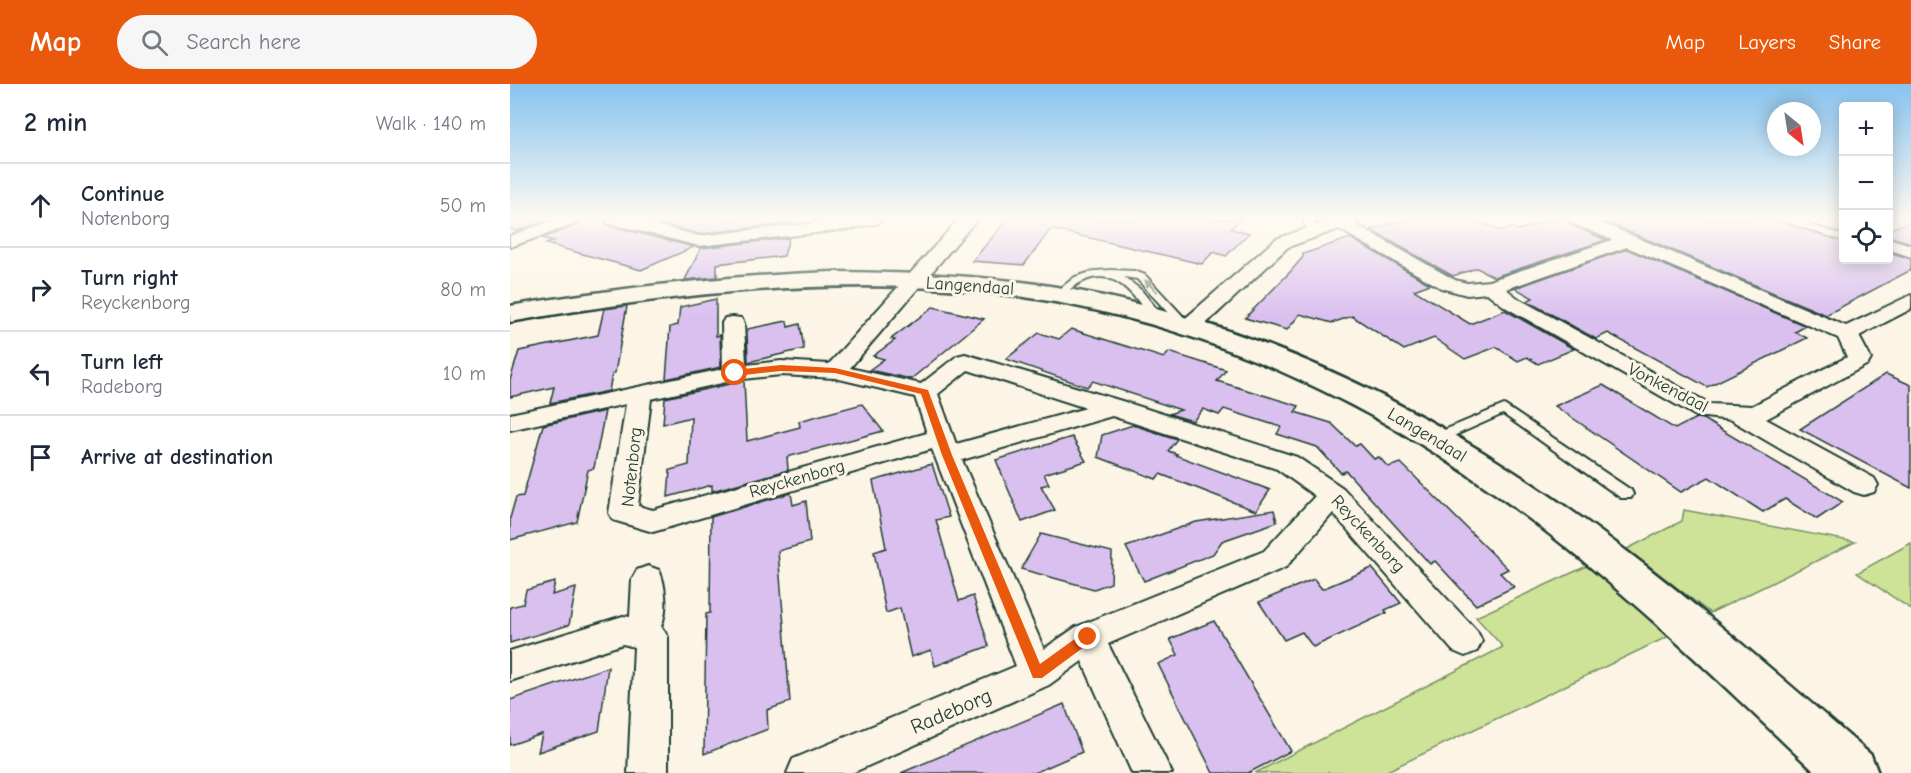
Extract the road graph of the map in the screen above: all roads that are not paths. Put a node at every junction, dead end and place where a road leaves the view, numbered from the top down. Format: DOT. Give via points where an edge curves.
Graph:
graph roads {
  1 [pos="939,251"];
  2 [pos="1271,251"];
  3 [pos="1395,251"];
  4 [pos="1596,251"];
  5 [pos="1650,251"];
  6 [pos="1100,274"];
  7 [pos="912,281"];
  8 [pos="1491,286"];
  9 [pos="1057,295"];
  10 [pos="1911,301"];
  11 [pos="510,314"];
  12 [pos="733,323"];
  13 [pos="1174,324"];
  14 [pos="1847,334"];
  15 [pos="835,371"];
  16 [pos="735,373"];
  17 [pos="925,392"];
  18 [pos="640,393"];
  19 [pos="1116,407"];
  20 [pos="1737,413"];
  21 [pos="510,422"];
  22 [pos="1434,439"];
  23 [pos="944,447"];
  24 [pos="1864,485"];
  25 [pos="1626,494"];
  26 [pos="1333,495"];
  27 [pos="653,520"];
  28 [pos="648,579"];
  29 [pos="637,633"];
  30 [pos="1088,637"];
  31 [pos="1465,641"];
  32 [pos="510,666"];
  33 [pos="1037,674"];
  34 [pos="648,773"];
  35 [pos="807,773"];
  36 [pos="1152,773"];
  37 [pos="1852,773"];
  1 -- 7 [label="street, Langendaal"];
  2 -- 13 [label="street"];
  3 -- 8 [label="street" via="1448,284 1467,288"];
  4 -- 8 [label="street"];
  5 -- 14 [label="street"];
  6 -- 9 [label="lane" via="1076,279"];
  6 -- 13 [label="lane" via="1121,279"];
  13 -- 6 [label="lane, one-way" via="1141,277"];
  7 -- 9 [label="street, Langendaal"];
  7 -- 11 [label="street, Langendaal" via="754,284 670,291"];
  7 -- 15 [label="street"];
  8 -- 20 [label="street, Vonkendaal" via="1512,303 1705,411"];
  9 -- 13 [label="street, Langendaal"];
  10 -- 14 [label="street"];
  12 -- 16 [label="street"];
  13 -- 22 [label="street, Langendaal" via="1264,354 1325,380 1372,402"];
  14 -- 20 [label="street, Vonkendaal" via="1860,359 1756,414"];
  15 -- 16 [label="street" via="781,368"];
  15 -- 17 [label="street"];
  16 -- 18 [label="street"];
  17 -- 19 [label="street, Reyckenborg" via="965,361"];
  17 -- 23 [label="street"];
  18 -- 21 [label="street"];
  18 -- 27 [label="street, Notenborg" via="623,513"];
  19 -- 23 [label="street, Reyckenborg"];
  19 -- 26 [label="street, Reyckenborg" via="1287,463"];
  20 -- 24 [label="street"];
  22 -- 25 [label="lane" via="1504,409"];
  22 -- 37 [label="street, Langendaal" via="1523,496 1604,555"];
  23 -- 27 [label="street, Reyckenborg"];
  23 -- 33 [label="street"];
  26 -- 30 [label="street, Radeborg" via="1275,559"];
  26 -- 31 [label="street, Reyckenborg"];
  28 -- 29 [label="street" via="648,620"];
  29 -- 32 [label="street" via="623,630"];
  29 -- 34 [label="street" via="651,638"];
  30 -- 33 [label="street, Radeborg"];
  30 -- 36 [label="street"];
  33 -- 35 [label="street, Radeborg"];
}
